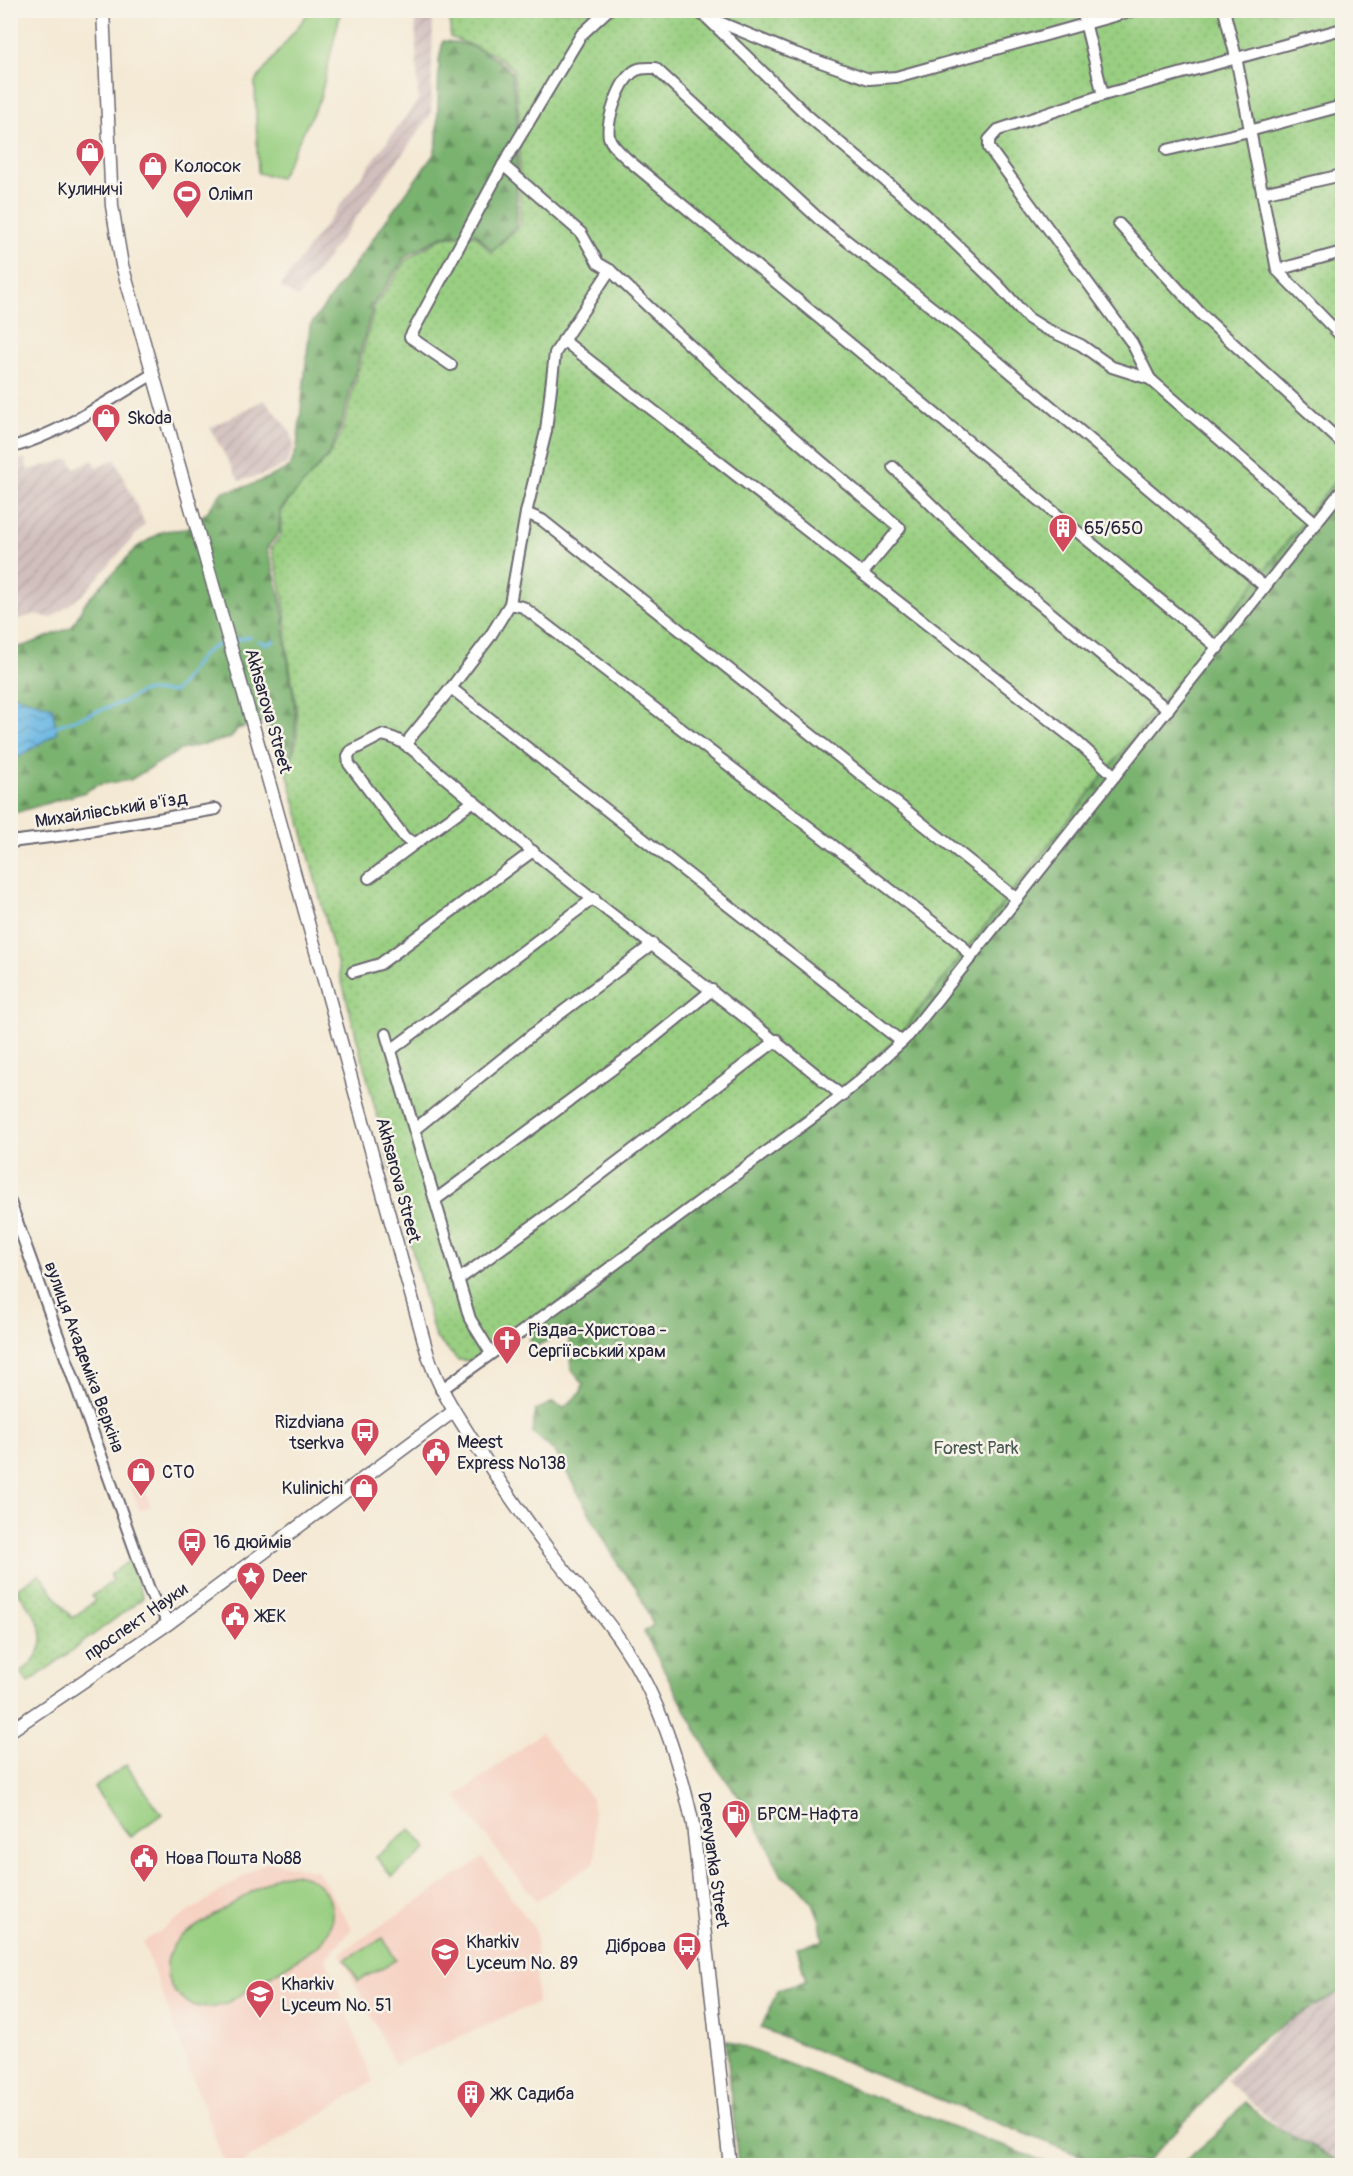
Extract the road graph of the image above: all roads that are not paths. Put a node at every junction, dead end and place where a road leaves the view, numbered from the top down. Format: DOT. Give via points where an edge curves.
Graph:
graph roads {
  1 [pos="103,10"];
  2 [pos="608,10"];
  3 [pos="695,10"];
  4 [pos="1082,10"];
  5 [pos="1135,10"];
  6 [pos="1224,10"];
  7 [pos="706,17"];
  8 [pos="1086,24"];
  9 [pos="1342,29"];
  10 [pos="1236,57"];
  11 [pos="1103,95"];
  12 [pos="1342,106"];
  13 [pos="1250,131"];
  14 [pos="1167,150"];
  15 [pos="503,165"];
  16 [pos="1342,175"];
  17 [pos="1262,193"];
  18 [pos="1119,224"];
  19 [pos="1342,252"];
  20 [pos="610,270"];
  21 [pos="1277,270"];
  22 [pos="1340,332"];
  23 [pos="563,340"];
  24 [pos="451,365"];
  25 [pos="153,374"];
  26 [pos="1150,379"];
  27 [pos="1342,443"];
  28 [pos="10,448"];
  29 [pos="893,467"];
  30 [pos="1342,490"];
  31 [pos="526,513"];
  32 [pos="1316,523"];
  33 [pos="862,574"];
  34 [pos="1265,587"];
  35 [pos="510,604"];
  36 [pos="1218,648"];
  37 [pos="451,688"];
  38 [pos="1168,710"];
  39 [pos="408,747"];
  40 [pos="1115,776"];
  41 [pos="474,801"];
  42 [pos="216,809"];
  43 [pos="10,842"];
  44 [pos="416,843"];
  45 [pos="533,851"];
  46 [pos="369,878"];
  47 [pos="594,898"];
  48 [pos="1017,899"];
  49 [pos="652,944"];
  50 [pos="971,958"];
  51 [pos="352,972"];
  52 [pos="712,990"];
  53 [pos="386,1034"];
  54 [pos="777,1040"];
  55 [pos="902,1042"];
  56 [pos="391,1050"];
  57 [pos="842,1096"];
  58 [pos="415,1129"];
  59 [pos="435,1200"];
  60 [pos="10,1202"];
  61 [pos="458,1280"];
  62 [pos="490,1353"];
  63 [pos="441,1390"];
  64 [pos="454,1411"];
  65 [pos="169,1623"];
  66 [pos="10,1731"];
  67 [pos="730,2166"];
  1 -- 25 [label="main road, Akhsarova Street" via="114,222"];
  2 -- 15 [label="street" via="581,35"];
  3 -- 7 [label="street"];
  4 -- 8 [label="street"];
  5 -- 8 [label="street"];
  6 -- 10 [label="street"];
  7 -- 8 [label="street" via="869,79 896,76"];
  7 -- 26 [label="street" via="808,116 926,215 1028,318 1082,345 1112,367"];
  8 -- 11 [label="street"];
  9 -- 10 [label="street"];
  10 -- 11 [label="street"];
  10 -- 13 [label="street"];
  11 -- 26 [label="street" via="998,130 989,140 989,148 1132,343"];
  12 -- 13 [label="street"];
  13 -- 14 [label="street"];
  13 -- 17 [label="street"];
  15 -- 20 [label="street" via="581,233 598,263"];
  15 -- 24 [label="street" via="410,337"];
  16 -- 17 [label="street"];
  17 -- 21 [label="street"];
  18 -- 27 [label="street" via="1202,315"];
  19 -- 21 [label="street"];
  20 -- 23 [label="street"];
  20 -- 33 [label="street" via="816,459 900,528"];
  21 -- 22 [label="street"];
  23 -- 31 [label="street" via="553,362 546,431"];
  23 -- 33 [label="street"];
  25 -- 28 [label="street" via="87,414"];
  25 -- 63 [label="main road, Akhsarova Street" via="427,1352"];
  26 -- 32 [label="street"];
  29 -- 38 [label="street" via="995,567"];
  30 -- 32 [label="street"];
  31 -- 35 [label="street"];
  31 -- 48 [label="street" via="542,520"];
  32 -- 34 [label="street"];
  33 -- 40 [label="street" via="1075,740"];
  34 -- 36 [label="street"];
  34 -- 36 [label="street" via="958,328 819,219 655,68 633,71 623,83 608,123 610,140 627,159"];
  35 -- 37 [label="street"];
  35 -- 50 [label="street" via="523,607 961,944"];
  36 -- 38 [label="street"];
  37 -- 39 [label="street" via="410,738"];
  37 -- 55 [label="street"];
  38 -- 40 [label="street"];
  39 -- 41 [label="street"];
  39 -- 44 [label="street" via="382,735 351,752 348,760 405,838"];
  40 -- 48 [label="street"];
  41 -- 44 [label="street"];
  41 -- 45 [label="street"];
  42 -- 43 [label="street, Михайлівський в'їзд"];
  44 -- 46 [label="street"];
  45 -- 47 [label="street"];
  45 -- 51 [label="street" via="380,963"];
  47 -- 49 [label="street"];
  47 -- 56 [label="street"];
  48 -- 50 [label="street"];
  49 -- 52 [label="street"];
  49 -- 58 [label="street"];
  50 -- 55 [label="street"];
  52 -- 54 [label="street"];
  52 -- 59 [label="street" via="641,1048"];
  53 -- 56 [label="street"];
  54 -- 57 [label="street"];
  54 -- 61 [label="street"];
  55 -- 57 [label="street"];
  56 -- 58 [label="street"];
  57 -- 62 [label="street" via="598,1278"];
  58 -- 59 [label="street"];
  59 -- 61 [label="street"];
  60 -- 65 [label="street, вулиця Академіка Вєркіна" via="149,1589"];
  61 -- 62 [label="street" via="470,1319"];
  62 -- 63 [label="street"];
  63 -- 64 [label="main road, Akhsarova Street"];
  64 -- 65 [label="main road, проспект Науки"];
  64 -- 67 [label="main road, Derevyanka Street" via="549,1551 621,1642 649,1690 669,1737 693,1825"];
  65 -- 66 [label="main road, проспект Науки"];
}
